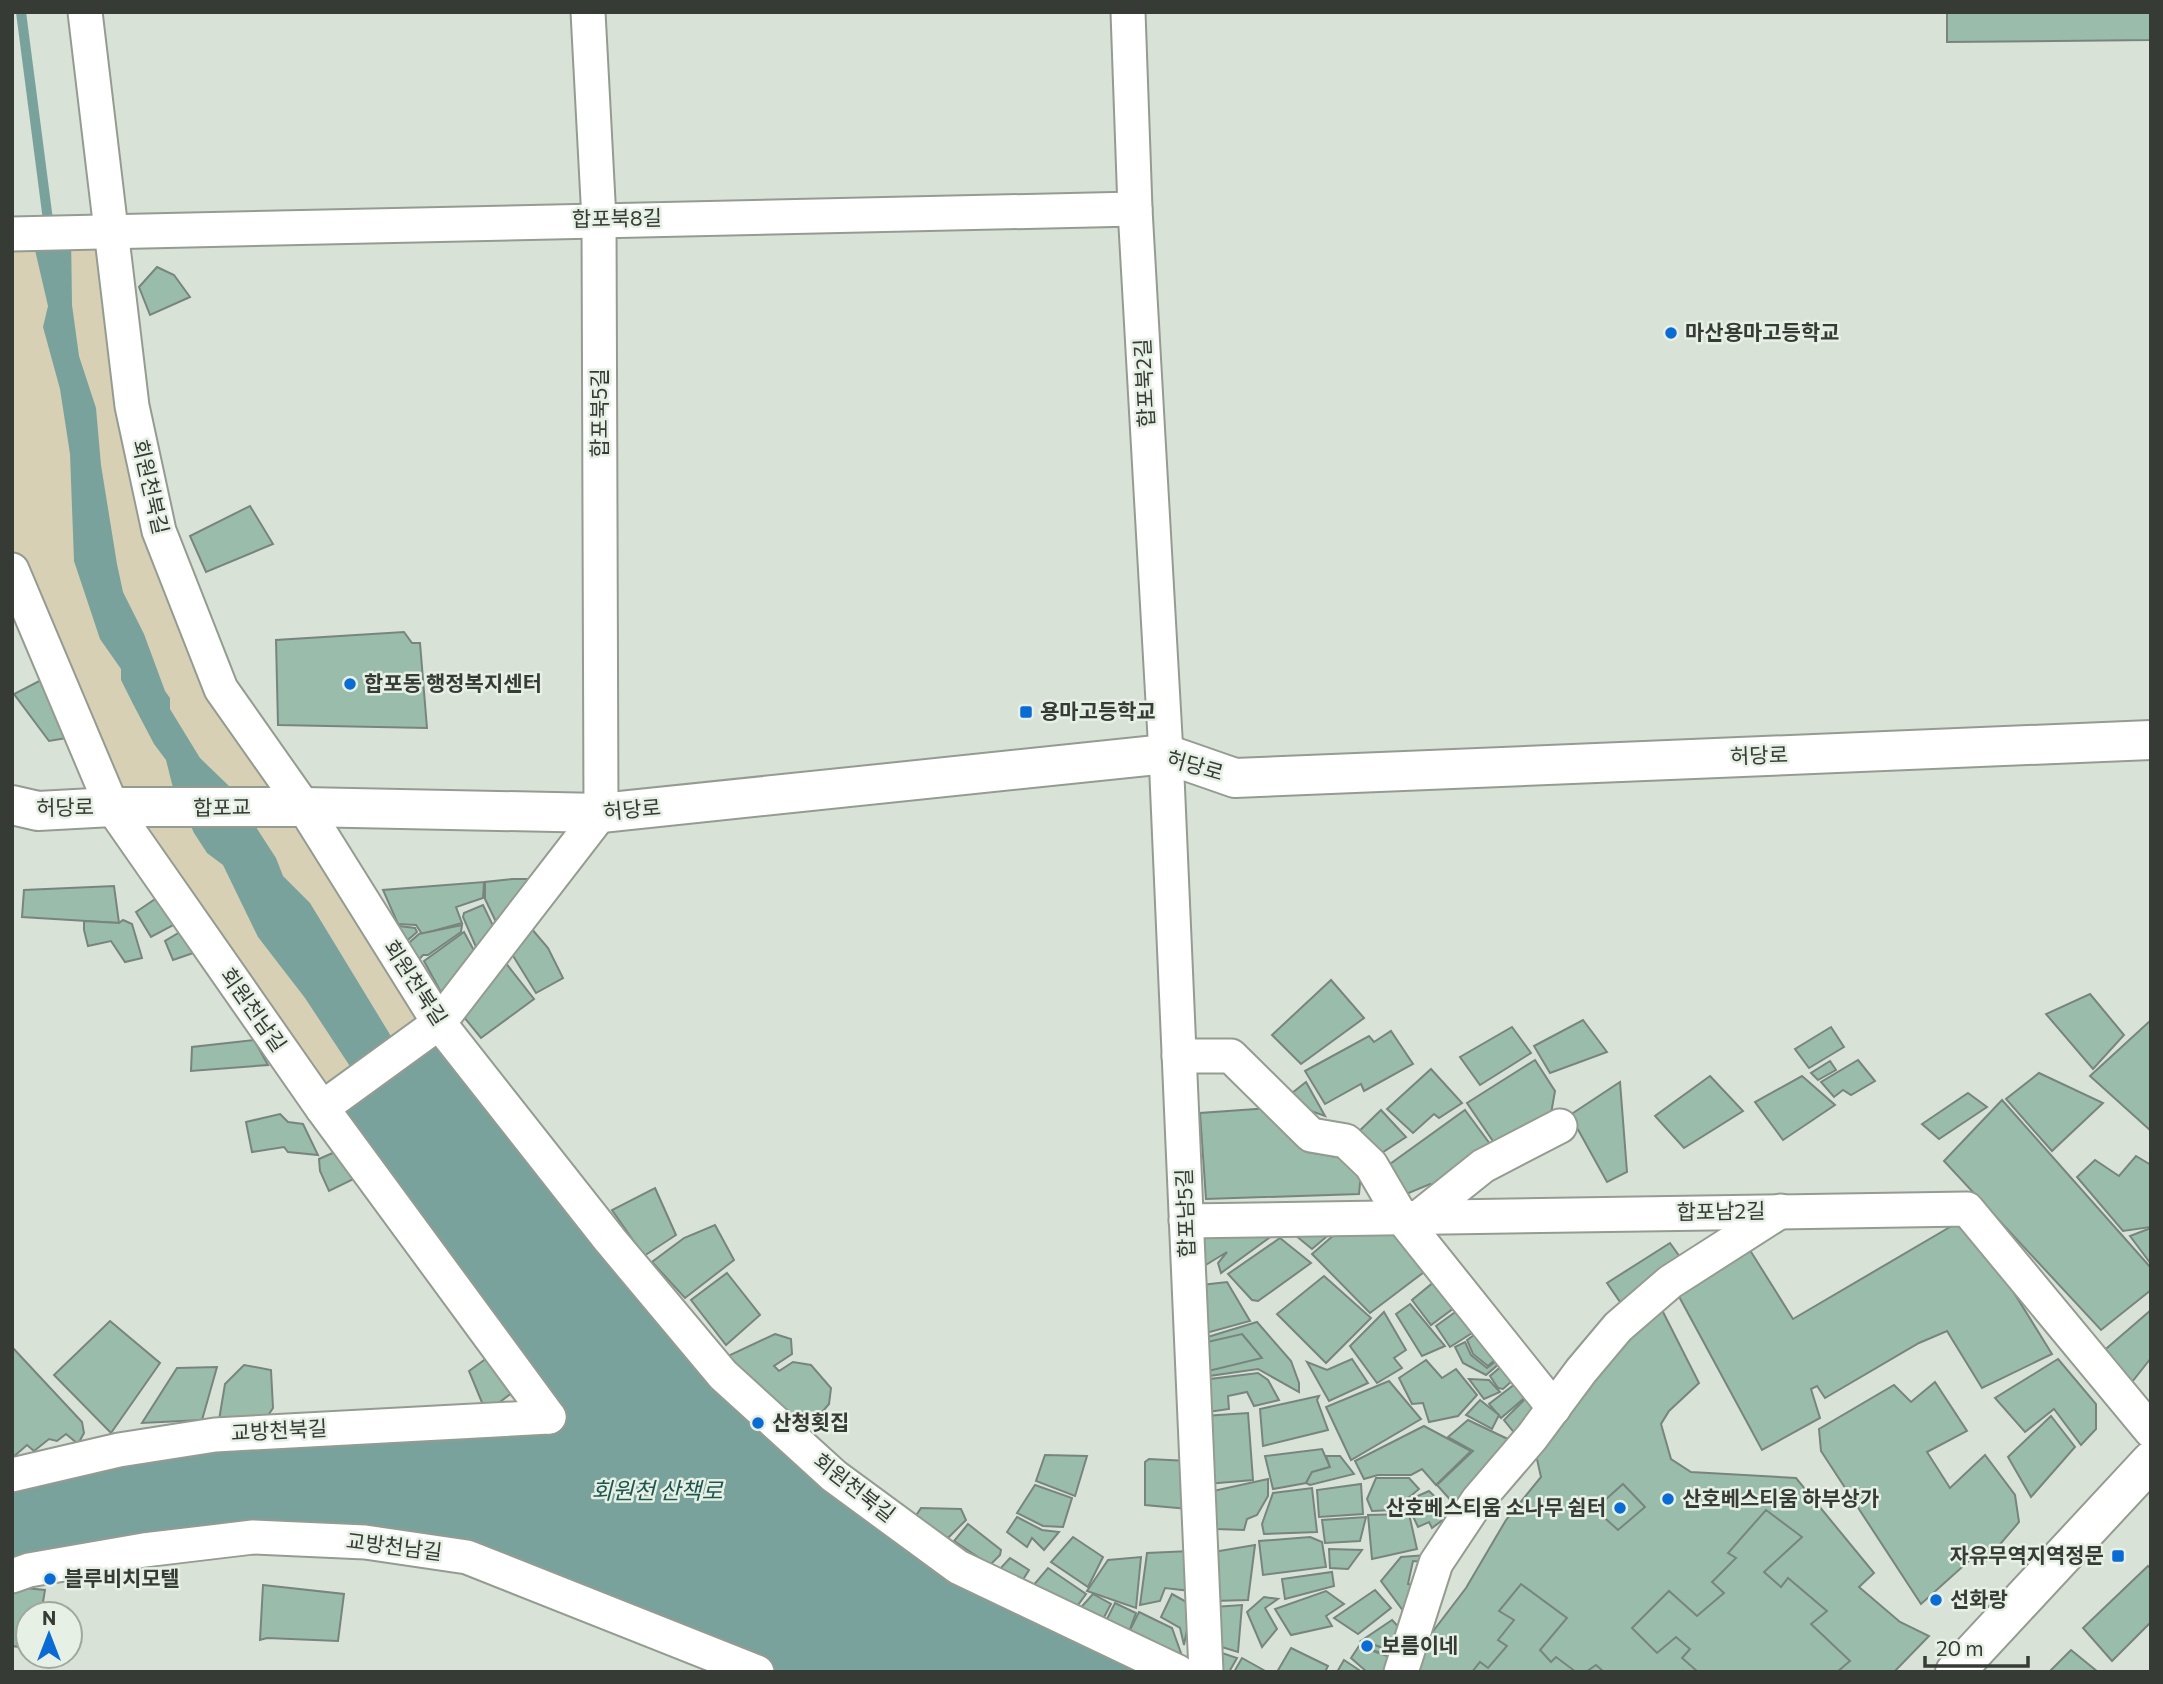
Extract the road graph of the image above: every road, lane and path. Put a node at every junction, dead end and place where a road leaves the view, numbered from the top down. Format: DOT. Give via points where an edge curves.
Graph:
graph roads {
  1 [pos="85,12"];
  2 [pos="588,12"];
  3 [pos="1128,12"];
  4 [pos="1135,209"];
  5 [pos="599,220"];
  6 [pos="105,231"];
  7 [pos="12,234"];
  8 [pos="12,570"];
  9 [pos="2151,740"];
  10 [pos="1166,754"];
  11 [pos="12,805"];
  12 [pos="112,807"];
  13 [pos="293,807"];
  14 [pos="161,808"];
  15 [pos="601,813"];
  16 [pos="439,1023"];
  17 [pos="1179,1056"];
  18 [pos="322,1108"];
  19 [pos="1560,1126"];
  20 [pos="1781,1211"];
  21 [pos="1410,1218"];
  22 [pos="1186,1221"];
  23 [pos="1554,1408"];
  24 [pos="549,1417"];
  25 [pos="2151,1431"];
  26 [pos="2151,1461"];
  27 [pos="12,1475"];
  28 [pos="12,1576"];
  29 [pos="757,1672"];
  30 [pos="1178,1672"];
  31 [pos="1206,1672"];
  32 [pos="1401,1672"];
  33 [pos="1955,1672"];
  1 -- 6 [label="street, 회원천북길"];
  2 -- 5 [label="street, 합포북5길"];
  3 -- 4 [label="street, 합포북2길"];
  4 -- 5 [label="street, 합포북8길"];
  4 -- 10 [label="street, 합포북2길"];
  5 -- 6 [label="street, 합포북8길"];
  5 -- 15 [label="street, 합포북5길"];
  6 -- 7 [label="street, 합포북8길"];
  6 -- 13 [label="street, 회원천북길" via="132,406 159,531 221,689"];
  8 -- 12 [label="street, 회원천남길"];
  9 -- 10 [label="main road, 허당로" via="1236,778"];
  10 -- 15 [label="main road, 허당로"];
  10 -- 17 [label="street, 합포남5길"];
  11 -- 12 [label="main road, 허당로" via="38,811"];
  12 -- 14 [label="main road, 허당로"];
  12 -- 18 [label="street, 회원천남길"];
  13 -- 14 [label="main road, 합포교"];
  13 -- 15 [label="main road, 허당로"];
  13 -- 16 [label="street, 회원천북길"];
  15 -- 16 [label="street"];
  16 -- 18 [label="street"];
  16 -- 30 [label="street, 회원천북길" via="723,1375 834,1476 958,1567"];
  17 -- 21 [label="street" via="1231,1056 1311,1135 1346,1142 1371,1165"];
  17 -- 22 [label="street, 합포남5길"];
  18 -- 24 [label="street, 회원천남길"];
  19 -- 21 [label="street" via="1483,1166"];
  20 -- 21 [label="street, 합포남2길"];
  20 -- 23 [label="street" via="1670,1282 1618,1327"];
  20 -- 25 [label="street, 합포남2길" via="1967,1209"];
  21 -- 22 [label="street, 합포남2길"];
  21 -- 23 [label="street"];
  22 -- 31 [label="street, 합포남5길"];
  23 -- 32 [label="street" via="1478,1500 1436,1563"];
  24 -- 27 [label="street, 교방천북길" via="215,1435 119,1450"];
  26 -- 33 [label="main road"];
  28 -- 29 [label="street, 교방천남길" via="144,1550 253,1537 365,1542 467,1557"];
}
